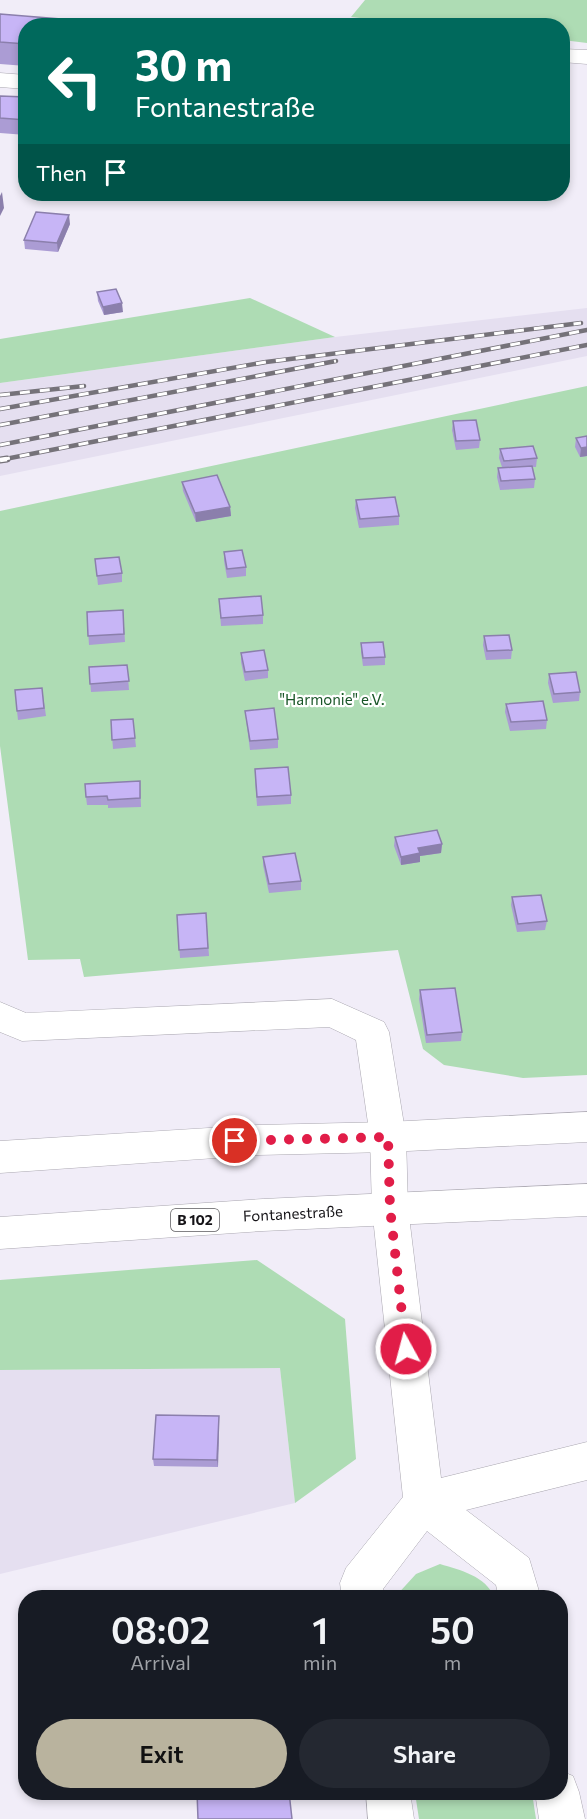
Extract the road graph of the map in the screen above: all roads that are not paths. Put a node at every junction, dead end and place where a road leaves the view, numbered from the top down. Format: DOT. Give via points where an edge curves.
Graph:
graph roads {
  1 [pos="570,56"];
  2 [pos="587,57"];
  3 [pos="0,80"];
  4 [pos="18,81"];
  5 [pos="0,1016"];
  6 [pos="587,1127"];
  7 [pos="388,1137"];
  8 [pos="0,1157"];
  9 [pos="587,1200"];
  10 [pos="390,1208"];
  11 [pos="0,1233"];
  12 [pos="587,1461"];
  13 [pos="424,1503"];
  14 [pos="362,1590"];
  15 [pos="518,1590"];
  16 [pos="389,1800"];
  17 [pos="558,1800"];
  18 [pos="391,1819"];
  19 [pos="562,1819"];
  1 -- 2 [label="main road"];
  3 -- 4 [label="main road"];
  5 -- 7 [label="main road" via="22,1027 332,1013 372,1032"];
  6 -- 7 [label="main road"];
  7 -- 8 [label="main road" via="258,1140"];
  7 -- 10 [label="main road"];
  9 -- 10 [label="main road, Fontanestraße / B 102"];
  10 -- 11 [label="main road, Fontanestraße / B 102"];
  10 -- 13 [label="main road"];
  12 -- 13 [label="main road"];
  13 -- 14 [label="main road" via="361,1583"];
  13 -- 15 [label="main road" via="514,1574"];
  16 -- 18 [label="main road"];
  17 -- 19 [label="main road"];
}
